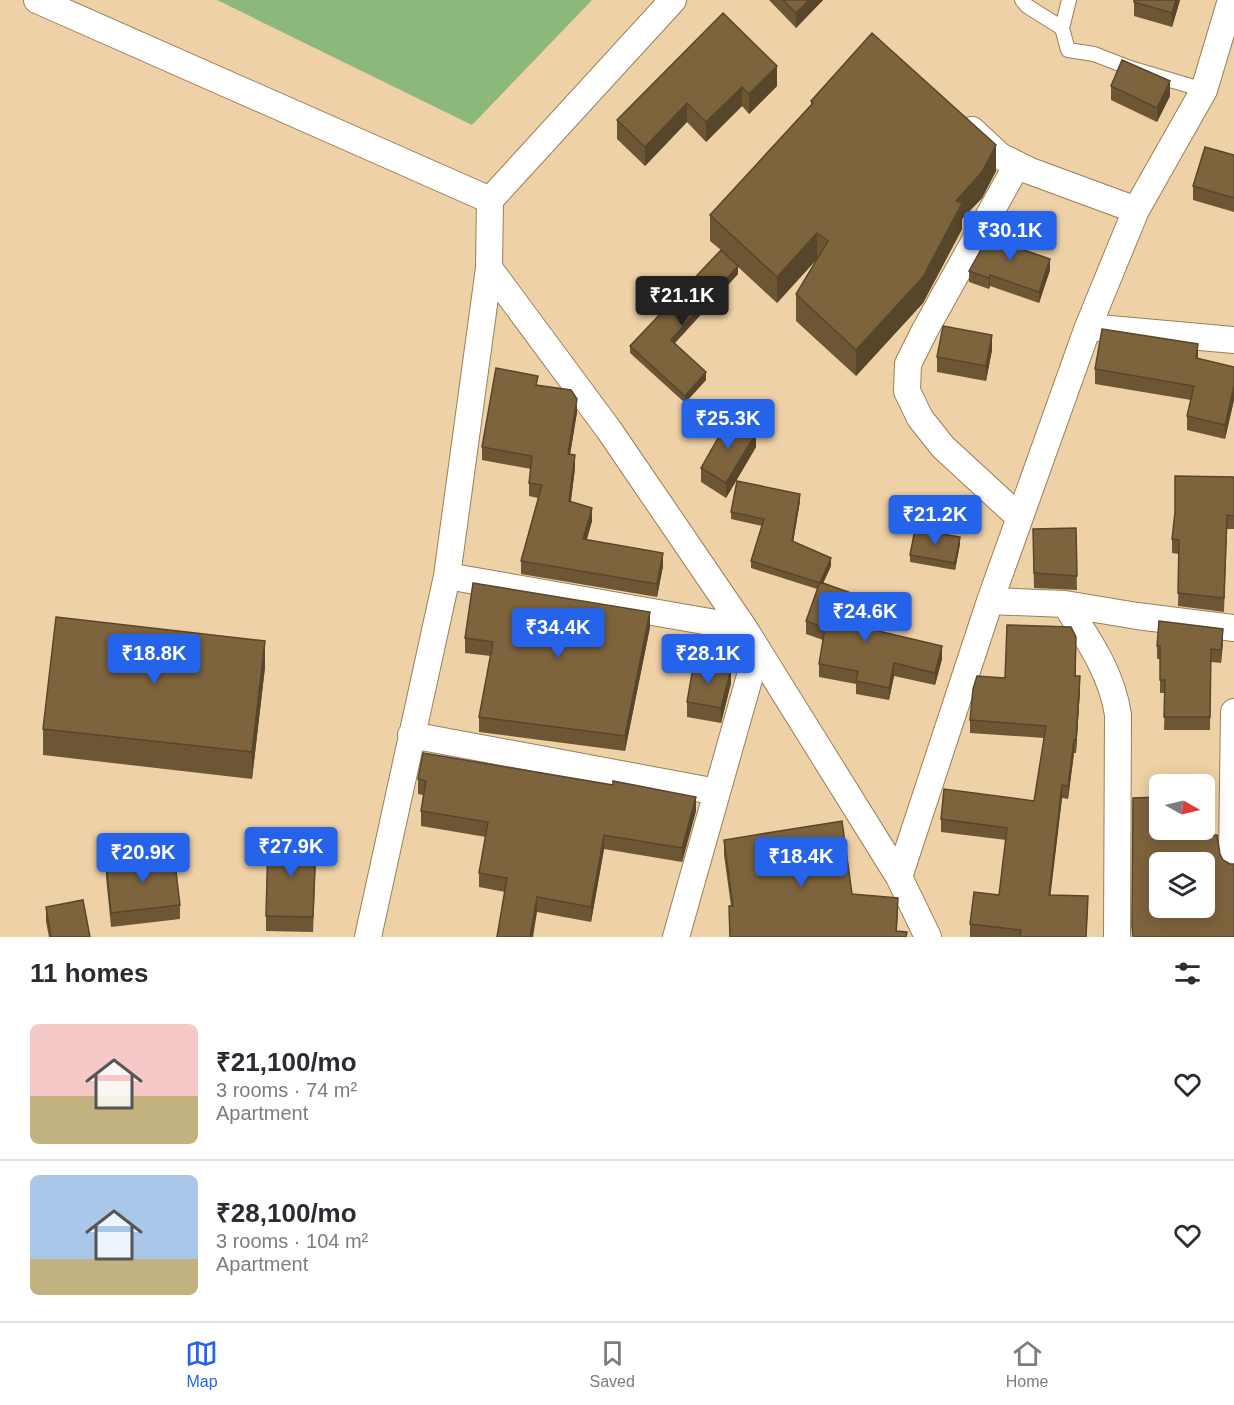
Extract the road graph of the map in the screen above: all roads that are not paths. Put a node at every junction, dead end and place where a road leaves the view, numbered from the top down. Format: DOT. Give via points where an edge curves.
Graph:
graph roads {
  1 [pos="37,0"];
  2 [pos="673,0"];
  3 [pos="1022,0"];
  4 [pos="1069,0"];
  5 [pos="1231,0"];
  6 [pos="1062,28"];
  7 [pos="1204,90"];
  8 [pos="958,118"];
  9 [pos="1017,165"];
  10 [pos="490,200"];
  11 [pos="1136,210"];
  12 [pos="489,268"];
  13 [pos="1088,327"];
  14 [pos="1234,340"];
  15 [pos="1019,517"];
  16 [pos="447,576"];
  17 [pos="990,601"];
  18 [pos="1065,604"];
  19 [pos="744,628"];
  20 [pos="1234,628"];
  21 [pos="757,651"];
  22 [pos="1234,712"];
  23 [pos="411,735"];
  24 [pos="717,792"];
  25 [pos="1234,862"];
  26 [pos="899,877"];
  27 [pos="375,936"];
  28 [pos="676,937"];
  29 [pos="928,937"];
  30 [pos="1117,937"];
  1 -- 10 [label="street"];
  2 -- 10 [label="street"];
  3 -- 6 [label="lane"];
  4 -- 6 [label="lane"];
  5 -- 7 [label="street"];
  6 -- 7 [label="lane" via="1068,50 1094,54"];
  7 -- 11 [label="street"];
  8 -- 9 [label="street" via="1000,156"];
  9 -- 11 [label="street"];
  9 -- 15 [label="street" via="908,364 907,392 920,418 943,447"];
  10 -- 12 [label="street"];
  11 -- 13 [label="street"];
  12 -- 16 [label="street"];
  12 -- 19 [label="street" via="609,430"];
  13 -- 14 [label="street"];
  13 -- 15 [label="street"];
  15 -- 17 [label="street"];
  16 -- 19 [label="street"];
  16 -- 23 [label="street"];
  17 -- 18 [label="street"];
  17 -- 26 [label="street"];
  18 -- 20 [label="street"];
  18 -- 30 [label="street" via="1109,678 1116,700"];
  19 -- 21 [label="street"];
  21 -- 24 [label="street"];
  21 -- 26 [label="street"];
  22 -- 25 [label="street"];
  23 -- 24 [label="street"];
  23 -- 27 [label="street"];
  24 -- 28 [label="street"];
  26 -- 29 [label="street"];
}
